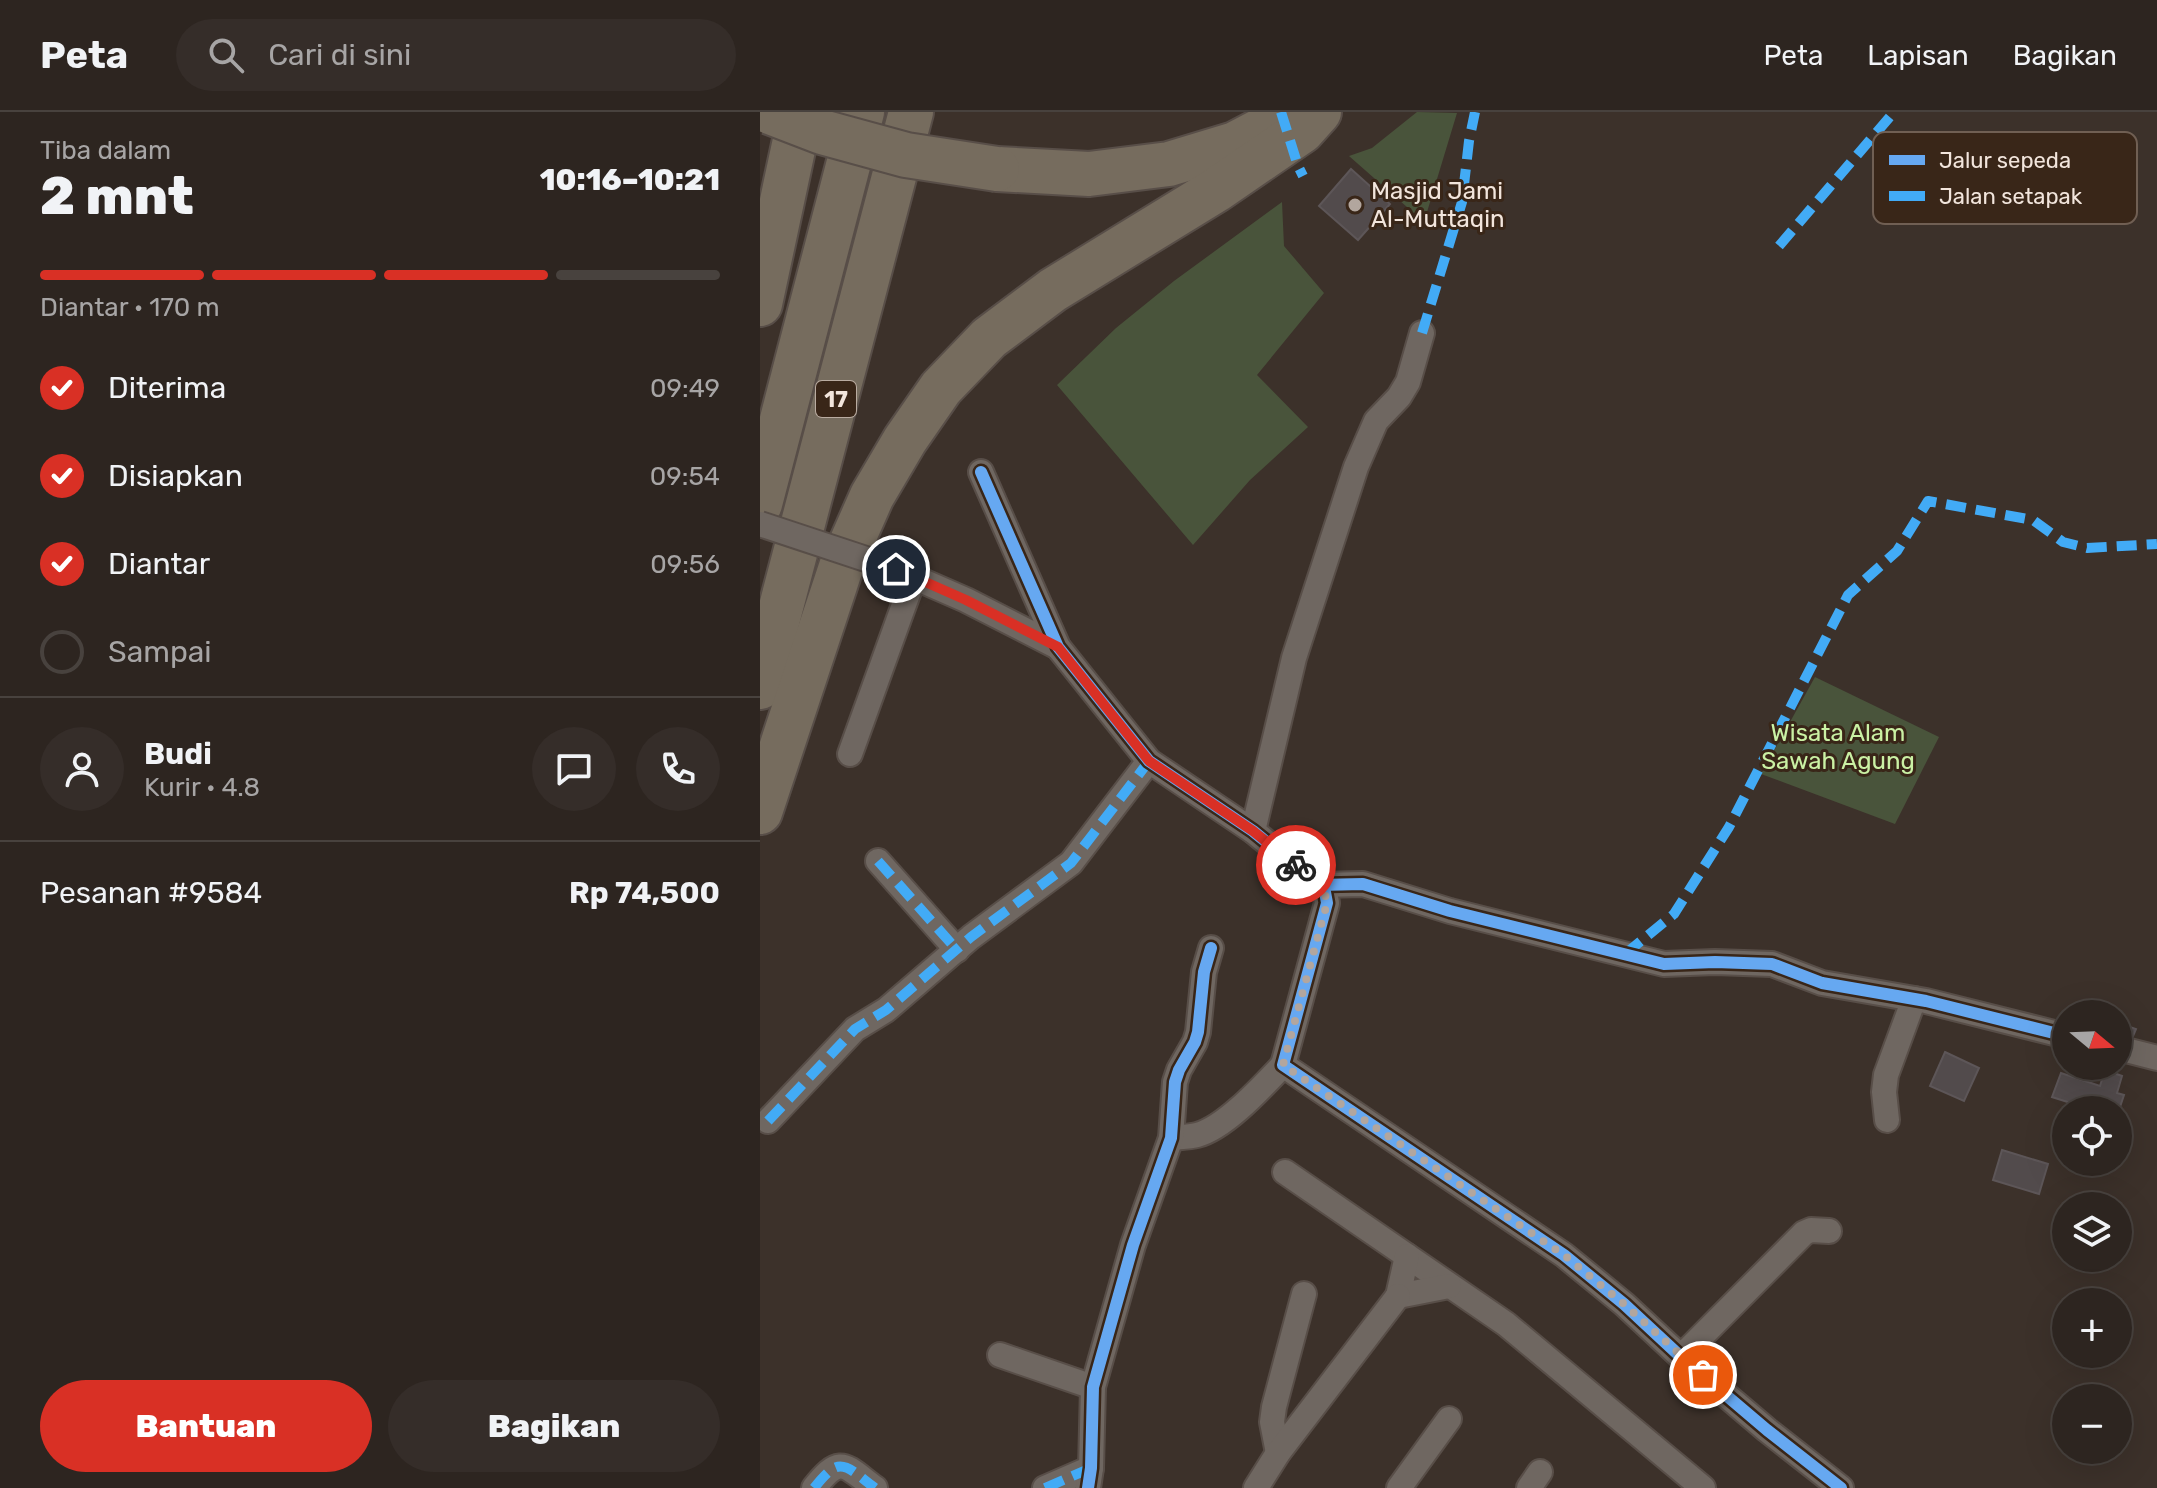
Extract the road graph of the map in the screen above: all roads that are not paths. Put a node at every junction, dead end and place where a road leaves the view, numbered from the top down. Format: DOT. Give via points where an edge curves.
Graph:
graph roads {
  1 [pos="770,112"];
  2 [pos="801,112"];
  3 [pos="860,112"];
  4 [pos="911,112"];
  5 [pos="1235,112"];
  6 [pos="1296,112"];
  7 [pos="1319,112"];
  8 [pos="998,155"];
  9 [pos="760,304"];
  10 [pos="1422,333"];
  11 [pos="981,472"];
  12 [pos="760,504"];
  13 [pos="760,524"];
  14 [pos="905,573"];
  15 [pos="1058,647"];
  16 [pos="760,687"];
  17 [pos="850,754"];
  18 [pos="1149,761"];
  19 [pos="760,812"];
  20 [pos="1253,831"];
  21 [pos="878,861"];
  22 [pos="1319,885"];
  23 [pos="1211,948"];
  24 [pos="957,950"];
  25 [pos="1914,999"];
  26 [pos="2052,1033"];
  27 [pos="2132,1052"];
  28 [pos="2157,1058"];
  29 [pos="1283,1065"];
  30 [pos="1887,1120"];
  31 [pos="768,1121"];
  32 [pos="1171,1138"];
  33 [pos="1285,1172"];
  34 [pos="1829,1231"];
  35 [pos="1407,1256"];
  36 [pos="1449,1286"];
  37 [pos="1304,1294"];
  38 [pos="1398,1296"];
  39 [pos="1000,1355"];
  40 [pos="1681,1357"];
  41 [pos="1093,1387"];
  42 [pos="1449,1419"];
  43 [pos="1278,1453"];
  44 [pos="1090,1478"];
  45 [pos="1688,1483"];
  46 [pos="814,1488"];
  47 [pos="875,1488"];
  48 [pos="1045,1488"];
  49 [pos="1256,1488"];
  50 [pos="1399,1488"];
  51 [pos="1841,1488"];
  1 -- 8 [label="highway, bridge" via="906,155"];
  2 -- 9 [label="highway"];
  3 -- 8 [label="highway"];
  3 -- 12 [label="highway, 17"];
  4 -- 16 [label="highway, 17"];
  5 -- 8 [label="highway" via="1163,136"];
  6 -- 8 [label="highway" via="1235,144 1169,164 1089,174"];
  7 -- 19 [label="highway" via="1302,131 1216,190 1053,290 989,338 941,388 872,496 842,564"];
  10 -- 20 [label="street" via="1408,382 1376,421 1356,467 1294,658"];
  11 -- 15 [label="street"];
  13 -- 14 [label="street, bridge"];
  14 -- 15 [label="street"];
  14 -- 17 [label="street"];
  15 -- 18 [label="street"];
  18 -- 20 [label="street"];
  18 -- 24 [label="street" via="1071,863"];
  20 -- 22 [label="street"];
  21 -- 24 [label="street"];
  22 -- 25 [label="street" via="1363,884 1664,964 1772,964 1822,983"];
  22 -- 29 [label="street" via="1327,903"];
  23 -- 32 [label="street" via="1198,1032 1175,1082"];
  24 -- 31 [label="street" via="855,1029"];
  25 -- 26 [label="street"];
  25 -- 30 [label="street" via="1886,1075"];
  27 -- 28 [label="street"];
  29 -- 32 [label="street" via="1235,1113 1196,1136"];
  29 -- 40 [label="street" via="1564,1255"];
  32 -- 41 [label="street" via="1133,1245"];
  33 -- 35 [label="street"];
  34 -- 40 [label="street" via="1804,1233"];
  35 -- 36 [label="street"];
  35 -- 38 [label="street"];
  36 -- 38 [label="street"];
  36 -- 45 [label="street" via="1506,1324"];
  37 -- 43 [label="street" via="1274,1407"];
  38 -- 43 [label="street"];
  39 -- 41 [label="street"];
  40 -- 51 [label="street"];
  41 -- 44 [label="street"];
  42 -- 50 [label="street"];
  43 -- 49 [label="street"];
  44 -- 48 [label="street"];
  46 -- 47 [label="street" via="828,1470 847,1467"];
}
